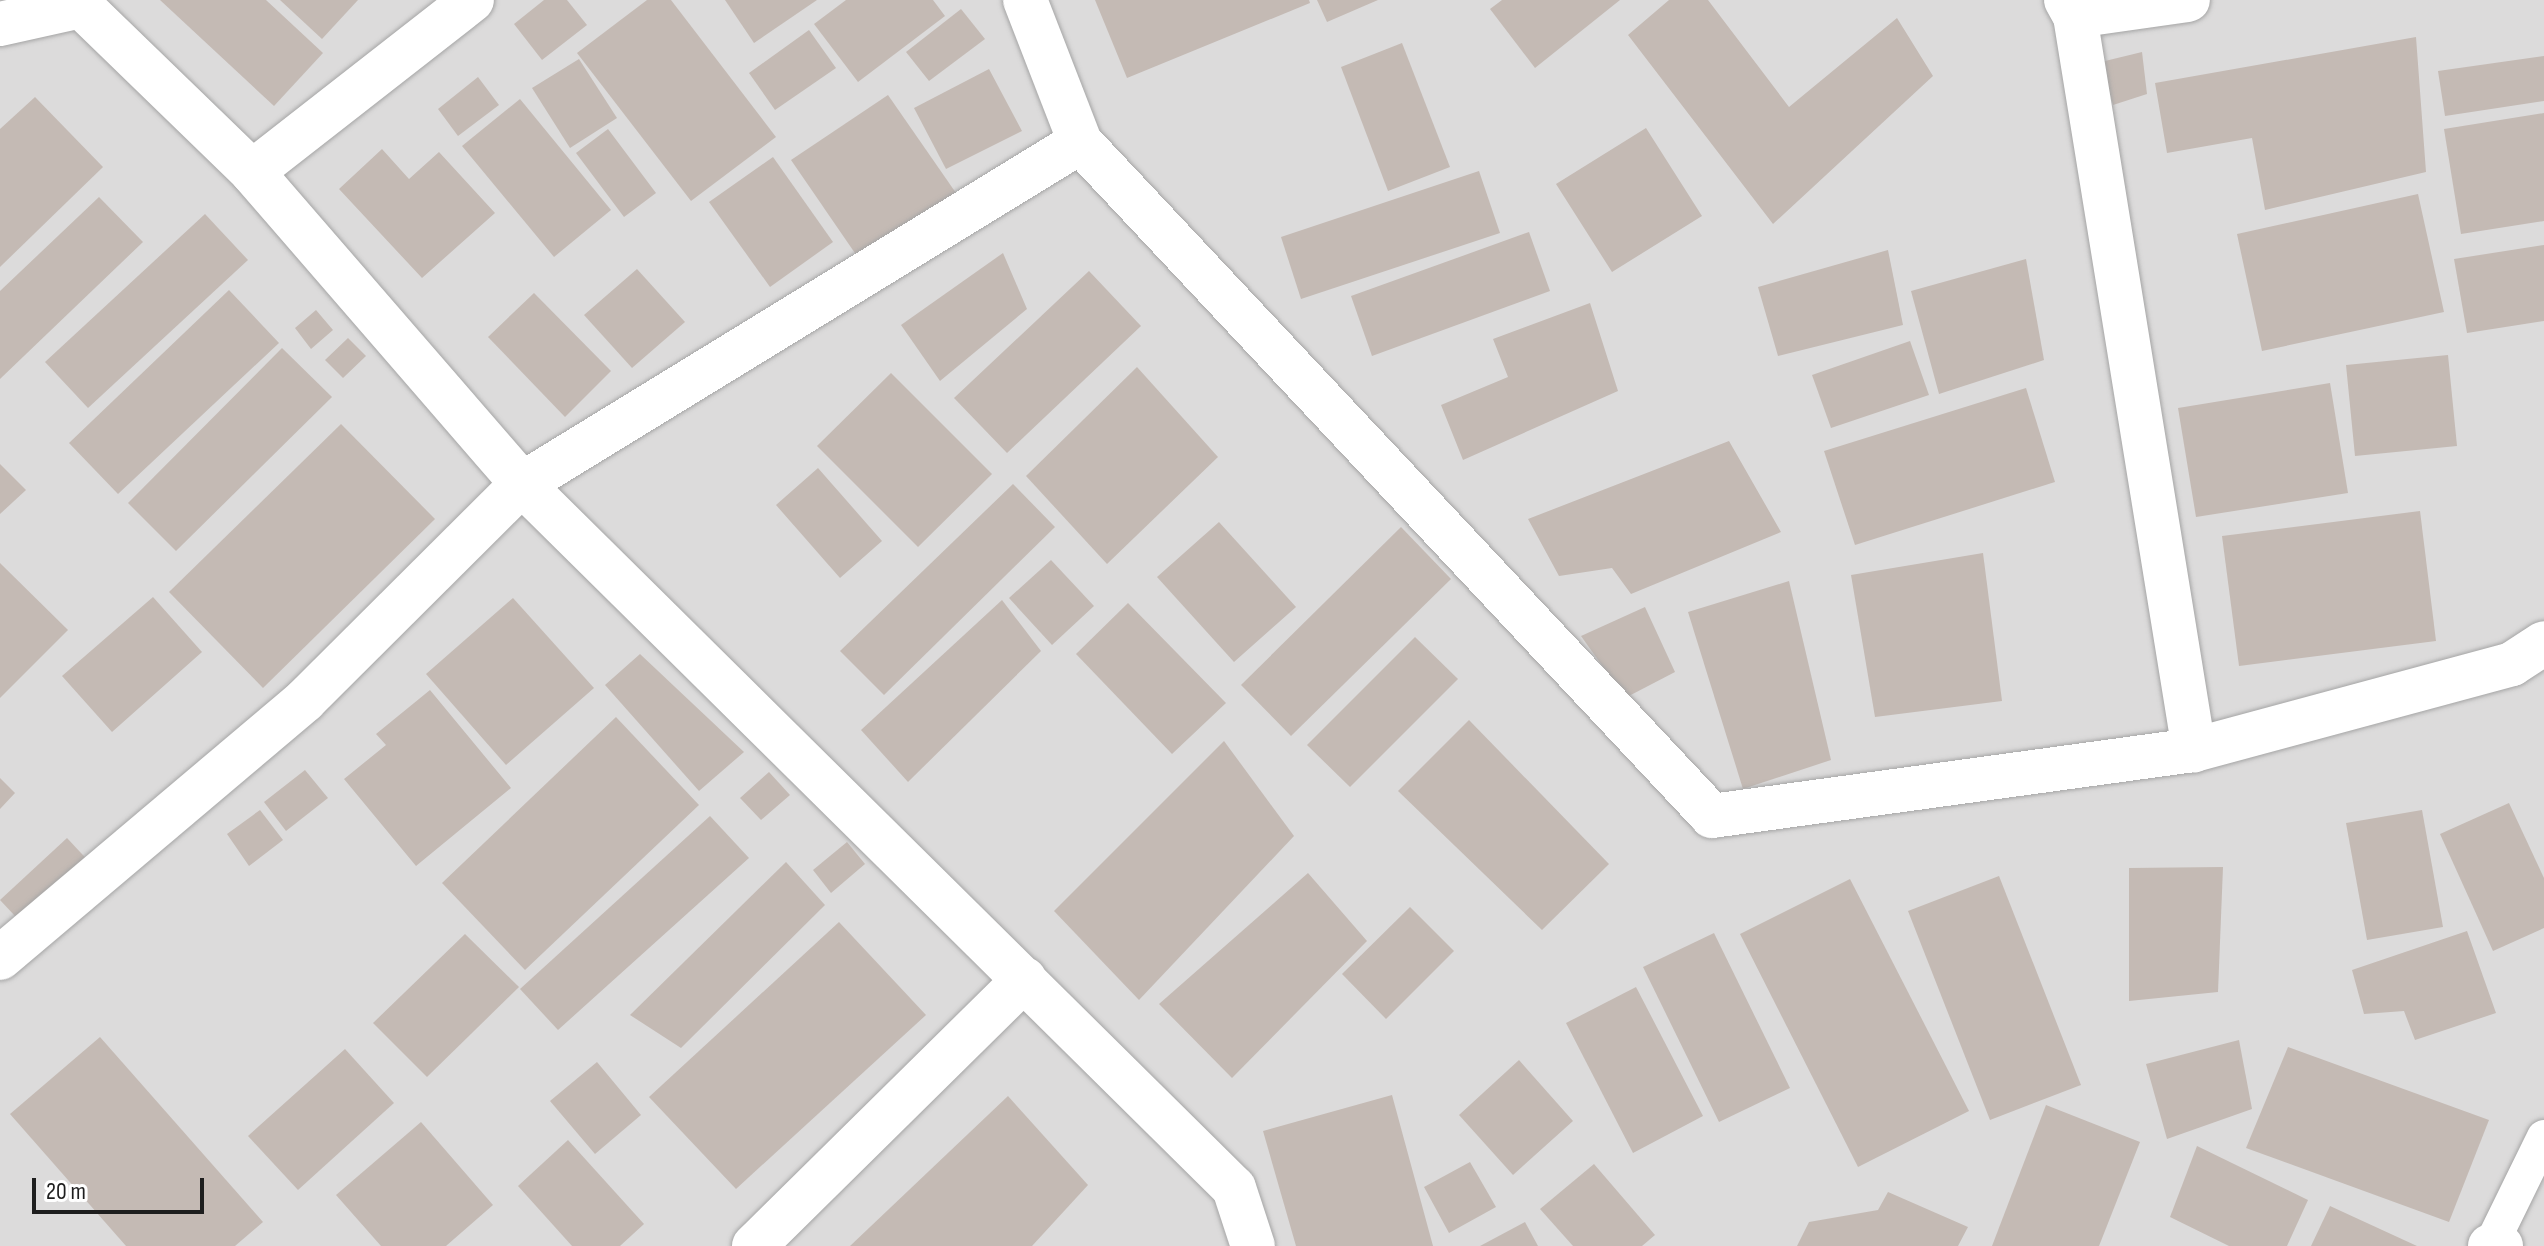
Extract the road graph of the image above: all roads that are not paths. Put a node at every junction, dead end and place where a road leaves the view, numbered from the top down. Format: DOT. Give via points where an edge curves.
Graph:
graph roads {
  1 [pos="472,0"];
  2 [pos="1025,0"];
  3 [pos="2188,0"];
  4 [pos="2071,8"];
  5 [pos="0,24"];
  6 [pos="1080,142"];
  7 [pos="252,172"];
  8 [pos="522,484"];
  9 [pos="2544,643"];
  10 [pos="2194,750"];
  11 [pos="0,958"];
  12 [pos="1025,979"];
  13 [pos="2544,1137"];
  14 [pos="2495,1245"];
  15 [pos="754,1246"];
  16 [pos="1253,1246"];
  1 -- 7 [label="street"];
  2 -- 6 [label="street"];
  3 -- 4 [label="street"];
  4 -- 10 [label="street"];
  5 -- 7 [label="street" via="81,6"];
  6 -- 8 [label="street"];
  6 -- 10 [label="street" via="1712,816"];
  7 -- 8 [label="street"];
  8 -- 11 [label="street" via="305,700"];
  8 -- 12 [label="street"];
  9 -- 10 [label="street" via="2512,664"];
  12 -- 15 [label="street"];
  12 -- 16 [label="street" via="1234,1188"];
  13 -- 14 [label="lane"];
}
